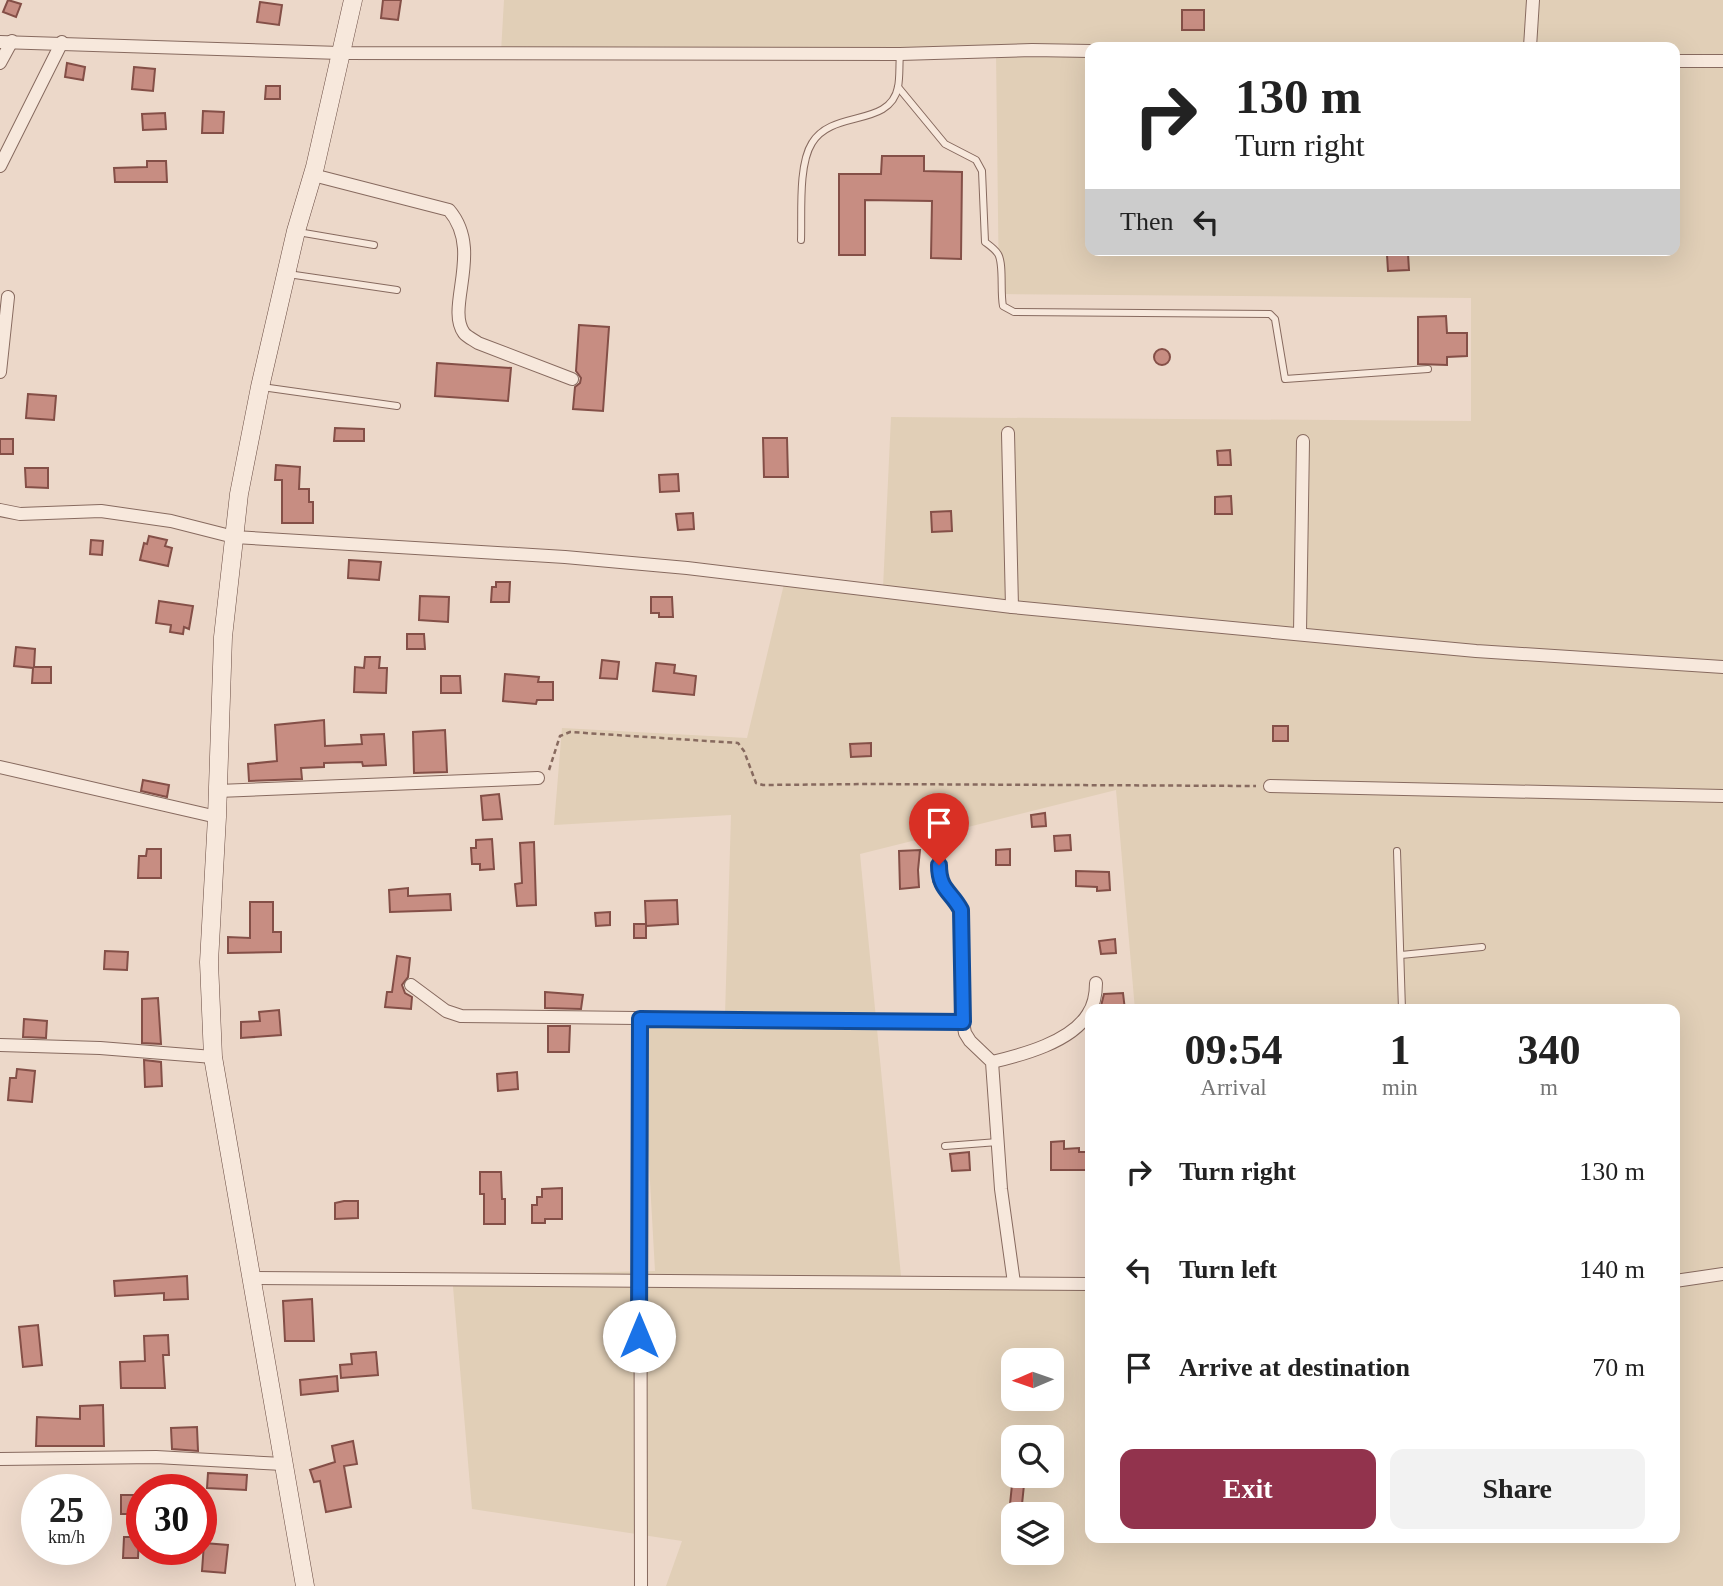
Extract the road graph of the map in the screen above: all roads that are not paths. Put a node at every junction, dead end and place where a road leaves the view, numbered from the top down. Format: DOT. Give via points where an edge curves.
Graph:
graph roads {
  1 [pos="353,0"];
  2 [pos="1533,0"];
  3 [pos="6,42"];
  4 [pos="62,42"];
  5 [pos="1530,42"];
  6 [pos="1085,51"];
  7 [pos="340,53"];
  8 [pos="900,54"];
  9 [pos="1680,61"];
  10 [pos="1723,61"];
  11 [pos="0,63"];
  12 [pos="898,87"];
  13 [pos="0,166"];
  14 [pos="313,175"];
  15 [pos="296,231"];
  16 [pos="801,240"];
  17 [pos="374,245"];
  18 [pos="286,274"];
  19 [pos="397,290"];
  20 [pos="8,297"];
  21 [pos="1428,369"];
  22 [pos="0,372"];
  23 [pos="572,379"];
  24 [pos="260,387"];
  25 [pos="397,406"];
  26 [pos="1008,433"];
  27 [pos="1303,441"];
  28 [pos="0,510"];
  29 [pos="234,537"];
  30 [pos="1012,607"];
  31 [pos="1300,633"];
  32 [pos="1723,667"];
  33 [pos="0,767"];
  34 [pos="538,778"];
  35 [pos="1269,786"];
  36 [pos="218,791"];
  37 [pos="1723,796"];
  38 [pos="218,817"];
  39 [pos="1397,851"];
  40 [pos="939,865"];
  41 [pos="1482,947"];
  42 [pos="1401,955"];
  43 [pos="1097,983"];
  44 [pos="411,985"];
  45 [pos="1092,1004"];
  46 [pos="1402,1004"];
  47 [pos="1085,1017"];
  48 [pos="640,1019"];
  49 [pos="963,1022"];
  50 [pos="0,1045"];
  51 [pos="214,1057"];
  52 [pos="992,1062"];
  53 [pos="998,1142"];
  54 [pos="945,1146"];
  55 [pos="1723,1274"];
  56 [pos="252,1278"];
  57 [pos="639,1280"];
  58 [pos="1680,1280"];
  59 [pos="1014,1283"];
  60 [pos="1085,1284"];
  61 [pos="0,1460"];
  62 [pos="283,1464"];
  63 [pos="305,1586"];
  64 [pos="641,1586"];
  1 -- 7 [label="street"];
  2 -- 5 [label="street"];
  3 -- 4 [label="street"];
  3 -- 11 [label="street"];
  4 -- 7 [label="street"];
  4 -- 13 [label="street"];
  6 -- 8 [label="street"];
  7 -- 8 [label="street"];
  7 -- 14 [label="street"];
  8 -- 12 [label="lane"];
  9 -- 10 [label="street"];
  12 -- 16 [label="lane" via="883,110 832,124 810,145"];
  12 -- 21 [label="lane" via="945,144 976,160 982,171 985,242 1000,258 1003,306 1014,312 1270,314 1275,318 1285,379"];
  14 -- 15 [label="street"];
  14 -- 23 [label="street" via="449,210 465,245 459,307 465,334"];
  15 -- 17 [label="lane"];
  15 -- 18 [label="street"];
  18 -- 19 [label="lane"];
  18 -- 24 [label="street"];
  20 -- 22 [label="street"];
  24 -- 25 [label="lane"];
  24 -- 29 [label="street"];
  26 -- 30 [label="street"];
  27 -- 31 [label="street"];
  28 -- 29 [label="street" via="20,514 101,511 172,521"];
  29 -- 30 [label="street" via="565,557"];
  29 -- 36 [label="street" via="223,637"];
  30 -- 31 [label="street"];
  31 -- 32 [label="street" via="1476,651"];
  33 -- 38 [label="street"];
  34 -- 36 [label="street"];
  35 -- 37 [label="street"];
  36 -- 38 [label="street"];
  38 -- 51 [label="street" via="209,962"];
  39 -- 42 [label="lane"];
  40 -- 49 [label="street" via="939,880 961,910"];
  41 -- 42 [label="lane"];
  42 -- 46 [label="lane"];
  43 -- 45 [label="street"];
  44 -- 48 [label="street" via="446,1011 461,1016"];
  47 -- 52 [label="street" via="1039,1049"];
  48 -- 49 [label="street"];
  48 -- 57 [label="street"];
  49 -- 52 [label="street" via="970,1041"];
  50 -- 51 [label="street"];
  51 -- 56 [label="street"];
  52 -- 53 [label="street"];
  53 -- 54 [label="lane"];
  53 -- 59 [label="street"];
  55 -- 58 [label="street"];
  56 -- 57 [label="street"];
  56 -- 62 [label="street"];
  57 -- 59 [label="street"];
  57 -- 64 [label="street"];
  59 -- 60 [label="street"];
  61 -- 62 [label="street" via="156,1457"];
  62 -- 63 [label="street"];
}
